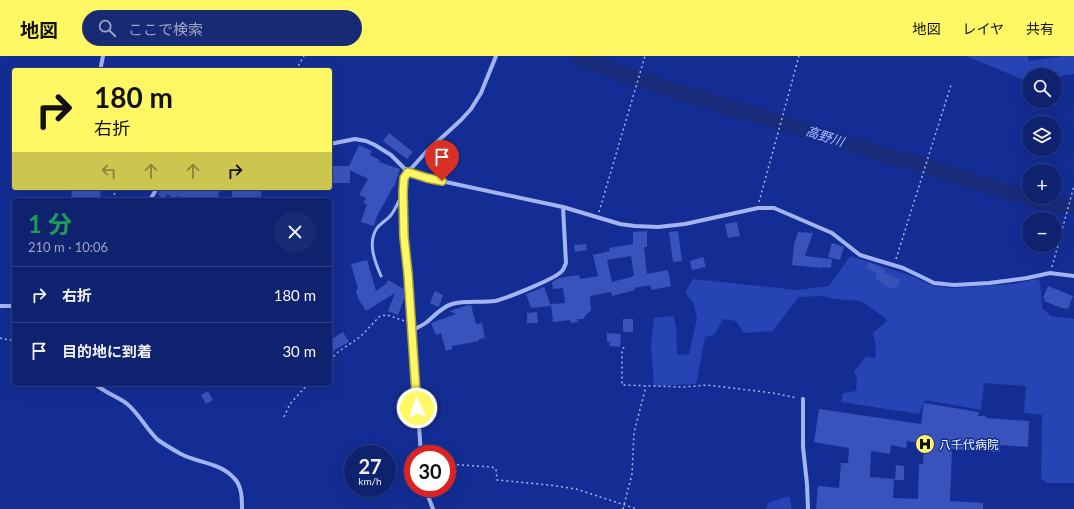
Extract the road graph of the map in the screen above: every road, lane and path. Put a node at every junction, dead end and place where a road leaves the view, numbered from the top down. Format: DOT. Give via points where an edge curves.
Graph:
graph roads {
  1 [pos="103,56"];
  2 [pos="304,56"];
  3 [pos="496,56"];
  4 [pos="645,56"];
  5 [pos="799,56"];
  6 [pos="101,68"];
  7 [pos="297,68"];
  8 [pos="951,85"];
  9 [pos="332,144"];
  10 [pos="408,172"];
  11 [pos="1074,186"];
  12 [pos="403,192"];
  13 [pos="563,207"];
  14 [pos="758,208"];
  15 [pos="597,218"];
  16 [pos="894,265"];
  17 [pos="1050,273"];
  18 [pos="381,276"];
  19 [pos="1074,276"];
  20 [pos="0,306"];
  21 [pos="12,306"];
  22 [pos="411,323"];
  23 [pos="411,331"];
  24 [pos="0,338"];
  25 [pos="12,341"];
  26 [pos="624,347"];
  27 [pos="332,358"];
  28 [pos="98,386"];
  29 [pos="306,386"];
  30 [pos="646,386"];
  31 [pos="803,399"];
  32 [pos="284,417"];
  33 [pos="420,445"];
  34 [pos="456,465"];
  35 [pos="428,497"];
  36 [pos="624,505"];
  37 [pos="242,509"];
  38 [pos="432,509"];
  39 [pos="623,509"];
  40 [pos="637,509"];
  41 [pos="808,509"];
  1 -- 6 [label="street"];
  2 -- 7 [label="path"];
  3 -- 10 [label="street" via="481,93 471,109"];
  4 -- 15 [label="path"];
  5 -- 14 [label="path"];
  8 -- 16 [label="path"];
  9 -- 10 [label="street" via="355,139 375,144"];
  10 -- 12 [label="street" via="404,178"];
  10 -- 13 [label="street"];
  11 -- 17 [label="path"];
  12 -- 18 [label="lane" via="392,214 377,229 374,237 374,260"];
  12 -- 22 [label="street"];
  13 -- 15 [label="street"];
  13 -- 23 [label="street" via="566,263 562,271 495,301 452,304"];
  14 -- 15 [label="street" via="685,224 658,227 620,224"];
  14 -- 16 [label="street" via="774,208 832,233 860,255"];
  16 -- 17 [label="street" via="934,283 954,285 989,283"];
  17 -- 19 [label="street"];
  20 -- 21 [label="street"];
  22 -- 23 [label="street"];
  22 -- 27 [label="path" via="388,315 380,316 360,337"];
  23 -- 33 [label="street"];
  24 -- 25 [label="path"];
  26 -- 30 [label="path" via="622,385"];
  28 -- 37 [label="street" via="133,409 159,440 183,455 212,464 234,478 240,486"];
  29 -- 32 [label="path" via="290,404"];
  30 -- 31 [label="path" via="707,385"];
  30 -- 36 [label="path" via="634,434 632,474"];
  31 -- 41 [label="street"];
  34 -- 36 [label="path" via="492,467 496,469 497,480 576,489"];
  35 -- 38 [label="street"];
  36 -- 39 [label="path"];
  36 -- 40 [label="path"];
}
